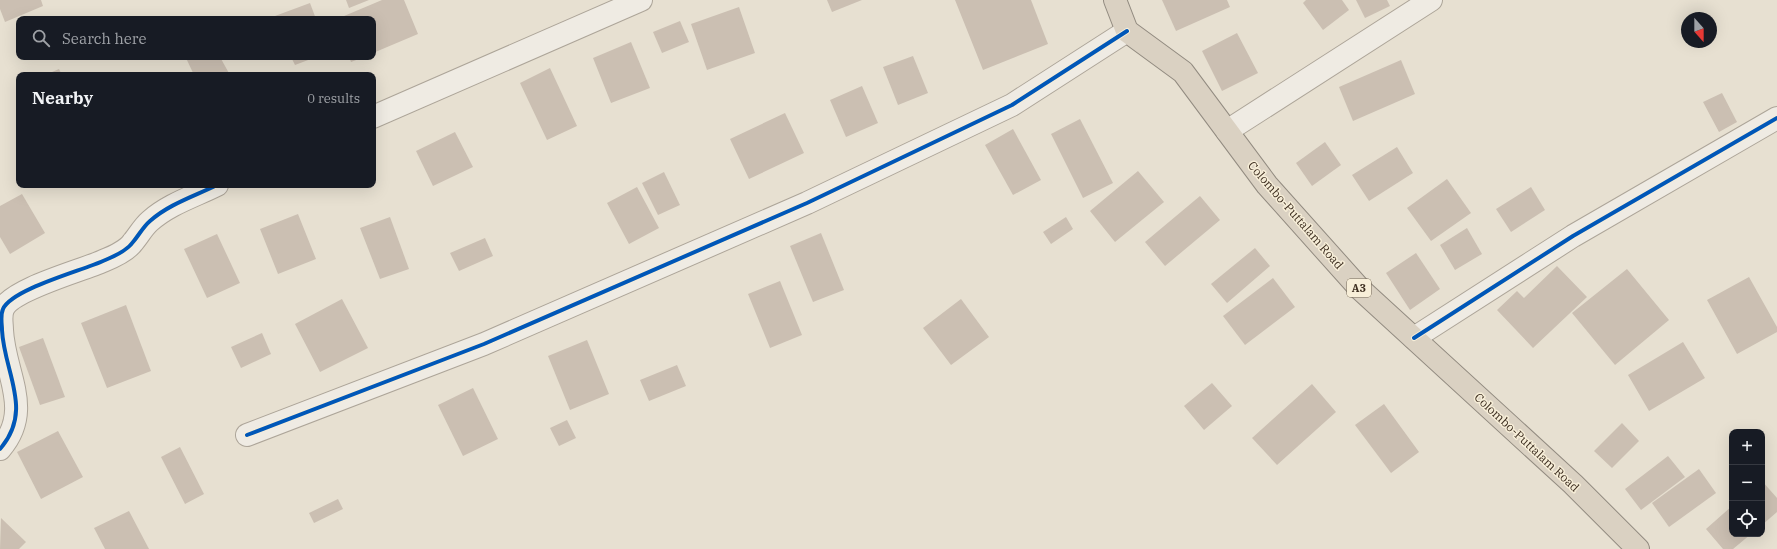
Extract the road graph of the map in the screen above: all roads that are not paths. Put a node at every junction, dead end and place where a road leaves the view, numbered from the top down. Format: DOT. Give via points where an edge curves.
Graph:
graph roads {
  1 [pos="641,0"];
  2 [pos="1115,0"];
  3 [pos="1431,0"];
  4 [pos="1127,31"];
  5 [pos="376,116"];
  6 [pos="1777,118"];
  7 [pos="1227,131"];
  8 [pos="211,188"];
  9 [pos="1414,338"];
  10 [pos="247,435"];
  11 [pos="0,449"];
  12 [pos="1638,549"];
  1 -- 5 [label="street"];
  2 -- 4 [label="highway"];
  3 -- 7 [label="street"];
  4 -- 7 [label="highway, Colombo-Puttalam Road / A3" via="1183,72"];
  4 -- 10 [label="street" via="1012,105 808,203 484,344"];
  6 -- 9 [label="street" via="1573,236"];
  7 -- 9 [label="highway, Colombo-Puttalam Road / A3" via="1267,185 1360,289"];
  8 -- 11 [label="street" via="164,210 141,230 133,244 120,253 23,292 10,300 3,309 1,318 2,338 16,392 16,412 9,439"];
  9 -- 12 [label="highway, Colombo-Puttalam Road / A3" via="1573,484"];
}
